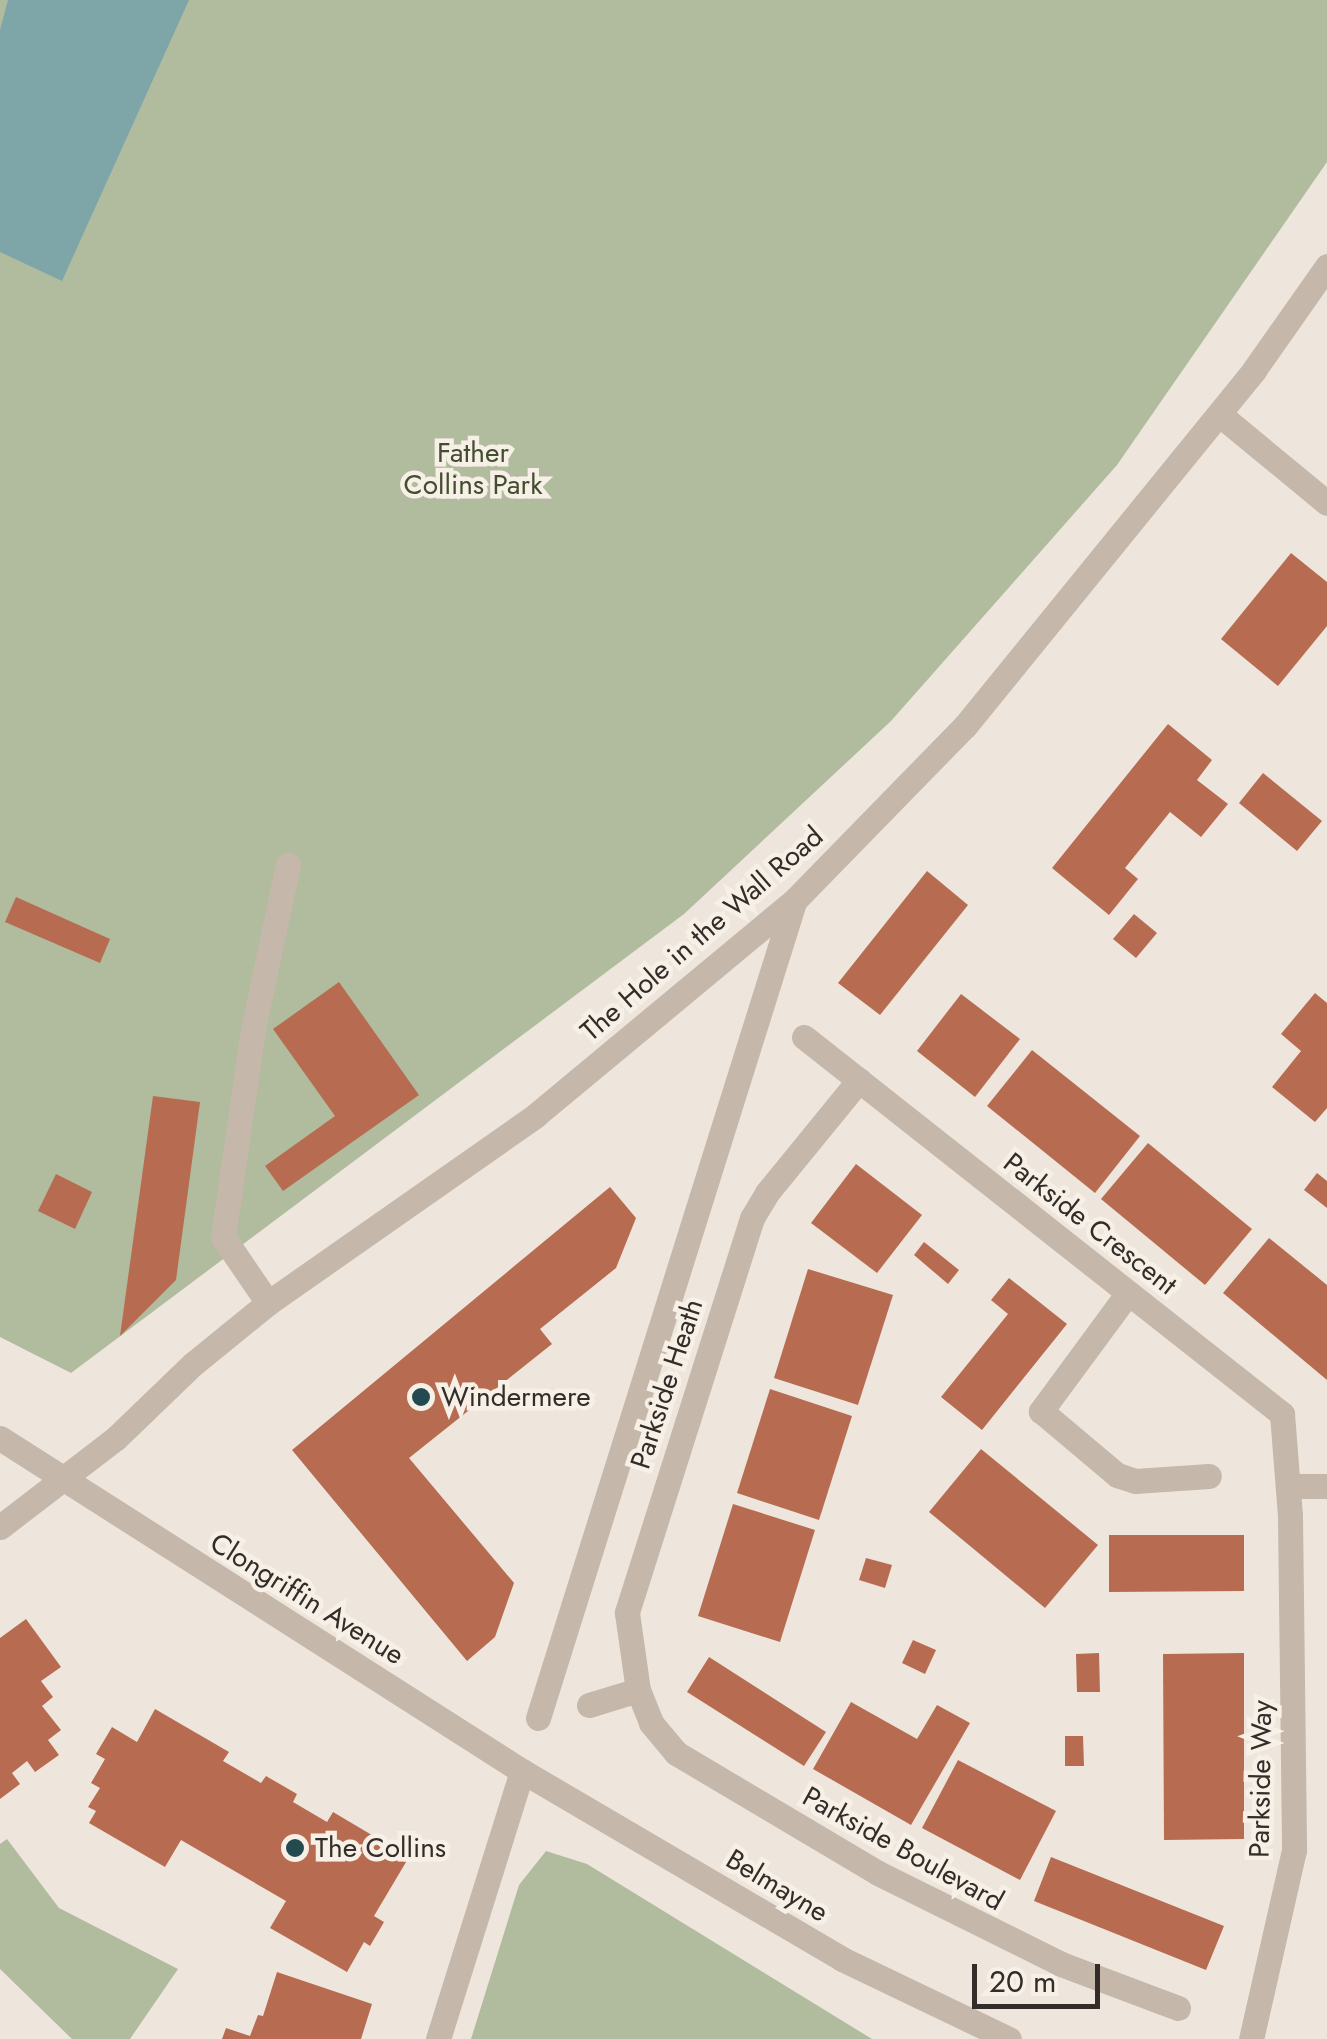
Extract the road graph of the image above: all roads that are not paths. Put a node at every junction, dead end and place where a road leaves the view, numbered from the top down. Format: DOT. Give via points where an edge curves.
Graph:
graph roads {
  1 [pos="1327,266"];
  2 [pos="1218,414"];
  3 [pos="1327,503"];
  4 [pos="288,865"];
  5 [pos="794,901"];
  6 [pos="804,1037"];
  7 [pos="860,1080"];
  8 [pos="1128,1294"];
  9 [pos="268,1303"];
  10 [pos="0,1438"];
  11 [pos="1208,1476"];
  12 [pos="60,1477"];
  13 [pos="1288,1486"];
  14 [pos="1327,1486"];
  15 [pos="1290,1516"];
  16 [pos="0,1527"];
  17 [pos="638,1690"];
  18 [pos="589,1705"];
  19 [pos="538,1718"];
  20 [pos="522,1771"];
  21 [pos="1178,2008"];
  22 [pos="438,2039"];
  23 [pos="1009,2039"];
  24 [pos="1251,2039"];
  1 -- 2 [label="street, The Hole in the Wall Road"];
  2 -- 3 [label="street"];
  2 -- 5 [label="street, The Hole in the Wall Road" via="966,726"];
  4 -- 9 [label="street" via="252,1029 223,1238"];
  5 -- 9 [label="street, The Hole in the Wall Road" via="536,1115"];
  5 -- 19 [label="street"];
  6 -- 7 [label="street, Parkside Crescent"];
  7 -- 8 [label="street, Parkside Crescent"];
  7 -- 17 [label="street, Parkside Heath" via="752,1218 627,1613"];
  8 -- 11 [label="street" via="1040,1411 1117,1475 1134,1481"];
  8 -- 13 [label="street, Parkside Crescent" via="1282,1414"];
  9 -- 12 [label="street, The Hole in the Wall Road" via="116,1438"];
  10 -- 12 [label="street, Clongriffin Avenue"];
  12 -- 16 [label="street, The Hole in the Wall Road"];
  12 -- 20 [label="street, Clongriffin Avenue"];
  13 -- 14 [label="street"];
  13 -- 15 [label="street, Parkside Crescent"];
  15 -- 24 [label="street, Parkside Way" via="1294,1850"];
  17 -- 18 [label="street"];
  17 -- 21 [label="street, Parkside Boulevard" via="652,1723 676,1753 878,1873 1045,1957"];
  20 -- 22 [label="street"];
  20 -- 23 [label="street, Belmayne" via="842,1959"];
}
